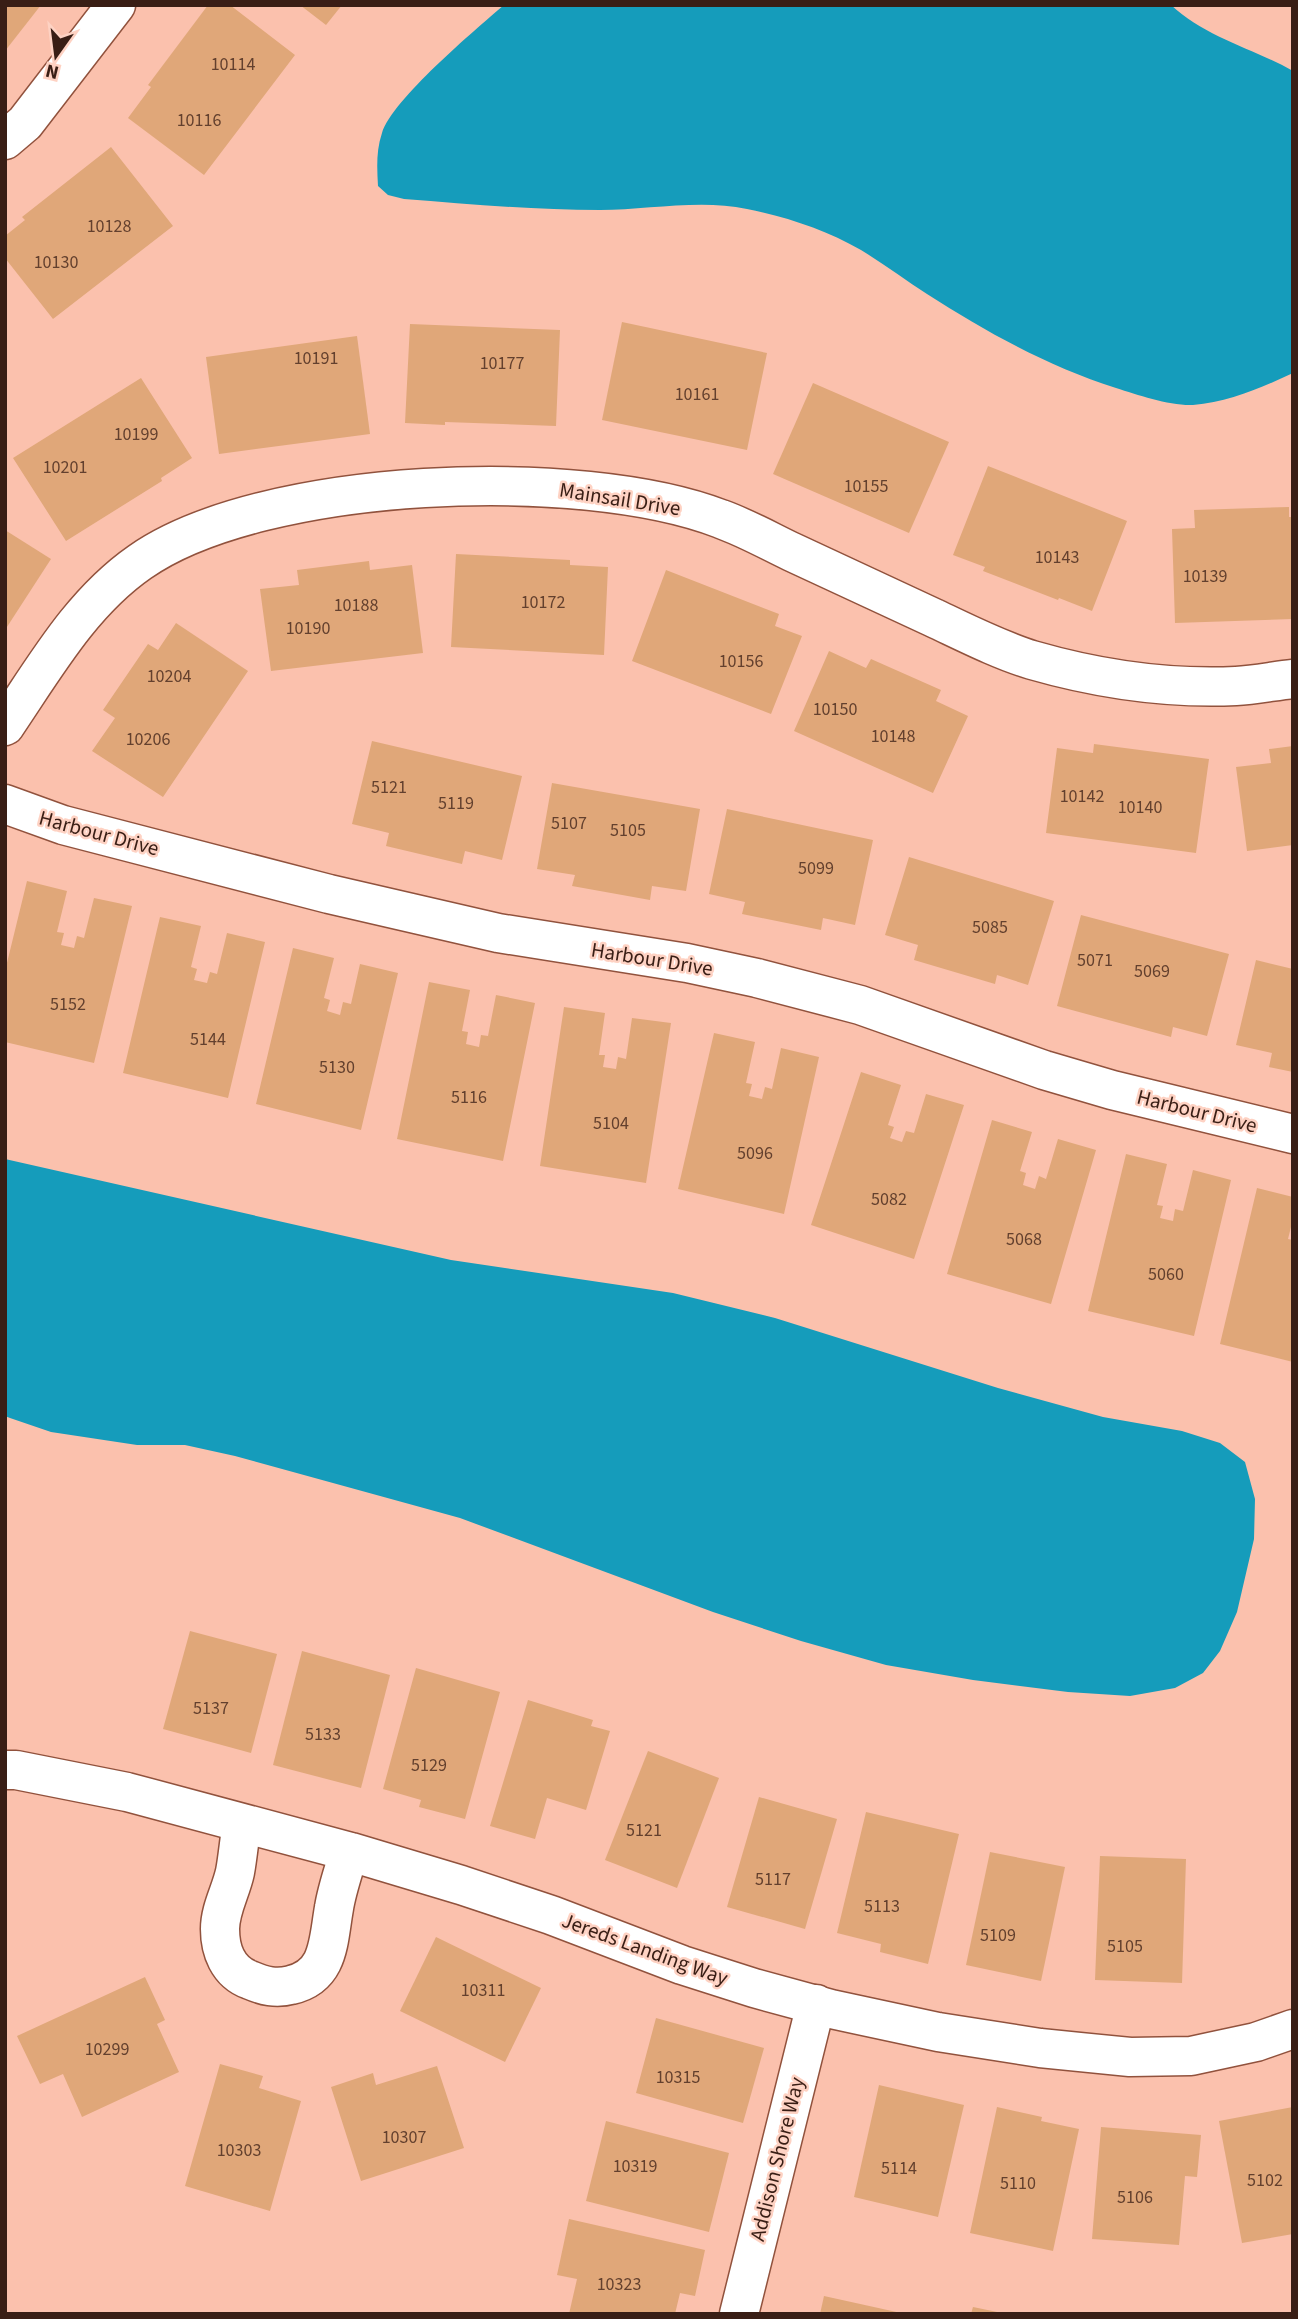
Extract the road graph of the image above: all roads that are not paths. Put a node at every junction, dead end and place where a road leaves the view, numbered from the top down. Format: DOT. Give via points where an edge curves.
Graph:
graph roads {
  1 [pos="116,5"];
  2 [pos="5,140"];
  3 [pos="1293,679"];
  4 [pos="5,726"];
  5 [pos="5,804"];
  6 [pos="1293,1134"];
  7 [pos="5,1770"];
  8 [pos="242,1824"];
  9 [pos="349,1852"];
  10 [pos="816,2004"];
  11 [pos="1293,2029"];
  12 [pos="739,2314"];
  1 -- 2 [label="street" via="25,123"];
  3 -- 4 [label="street, Mainsail Drive" via="1237,686 1170,686 1105,677 1031,660 975,637 720,518 611,494 523,486 439,487 338,496 237,518 179,538 108,586 73,626"];
  5 -- 6 [label="street, Harbour Drive" via="63,825 329,894 472,927 687,963 808,991 1101,1087"];
  7 -- 8 [label="street, Jereds Landing Way" via="127,1792"];
  8 -- 9 [label="street, Jereds Landing Way"];
  8 -- 9 [label="street" via="220,1926 222,1943 231,1968 264,1986 280,1988 310,1980 323,1961"];
  9 -- 10 [label="street, Jereds Landing Way" via="551,1915 682,1965"];
  10 -- 11 [label="street, Jereds Landing Way" via="938,2032 1130,2057 1191,2056"];
  10 -- 12 [label="street, Addison Shore Way"];
}
